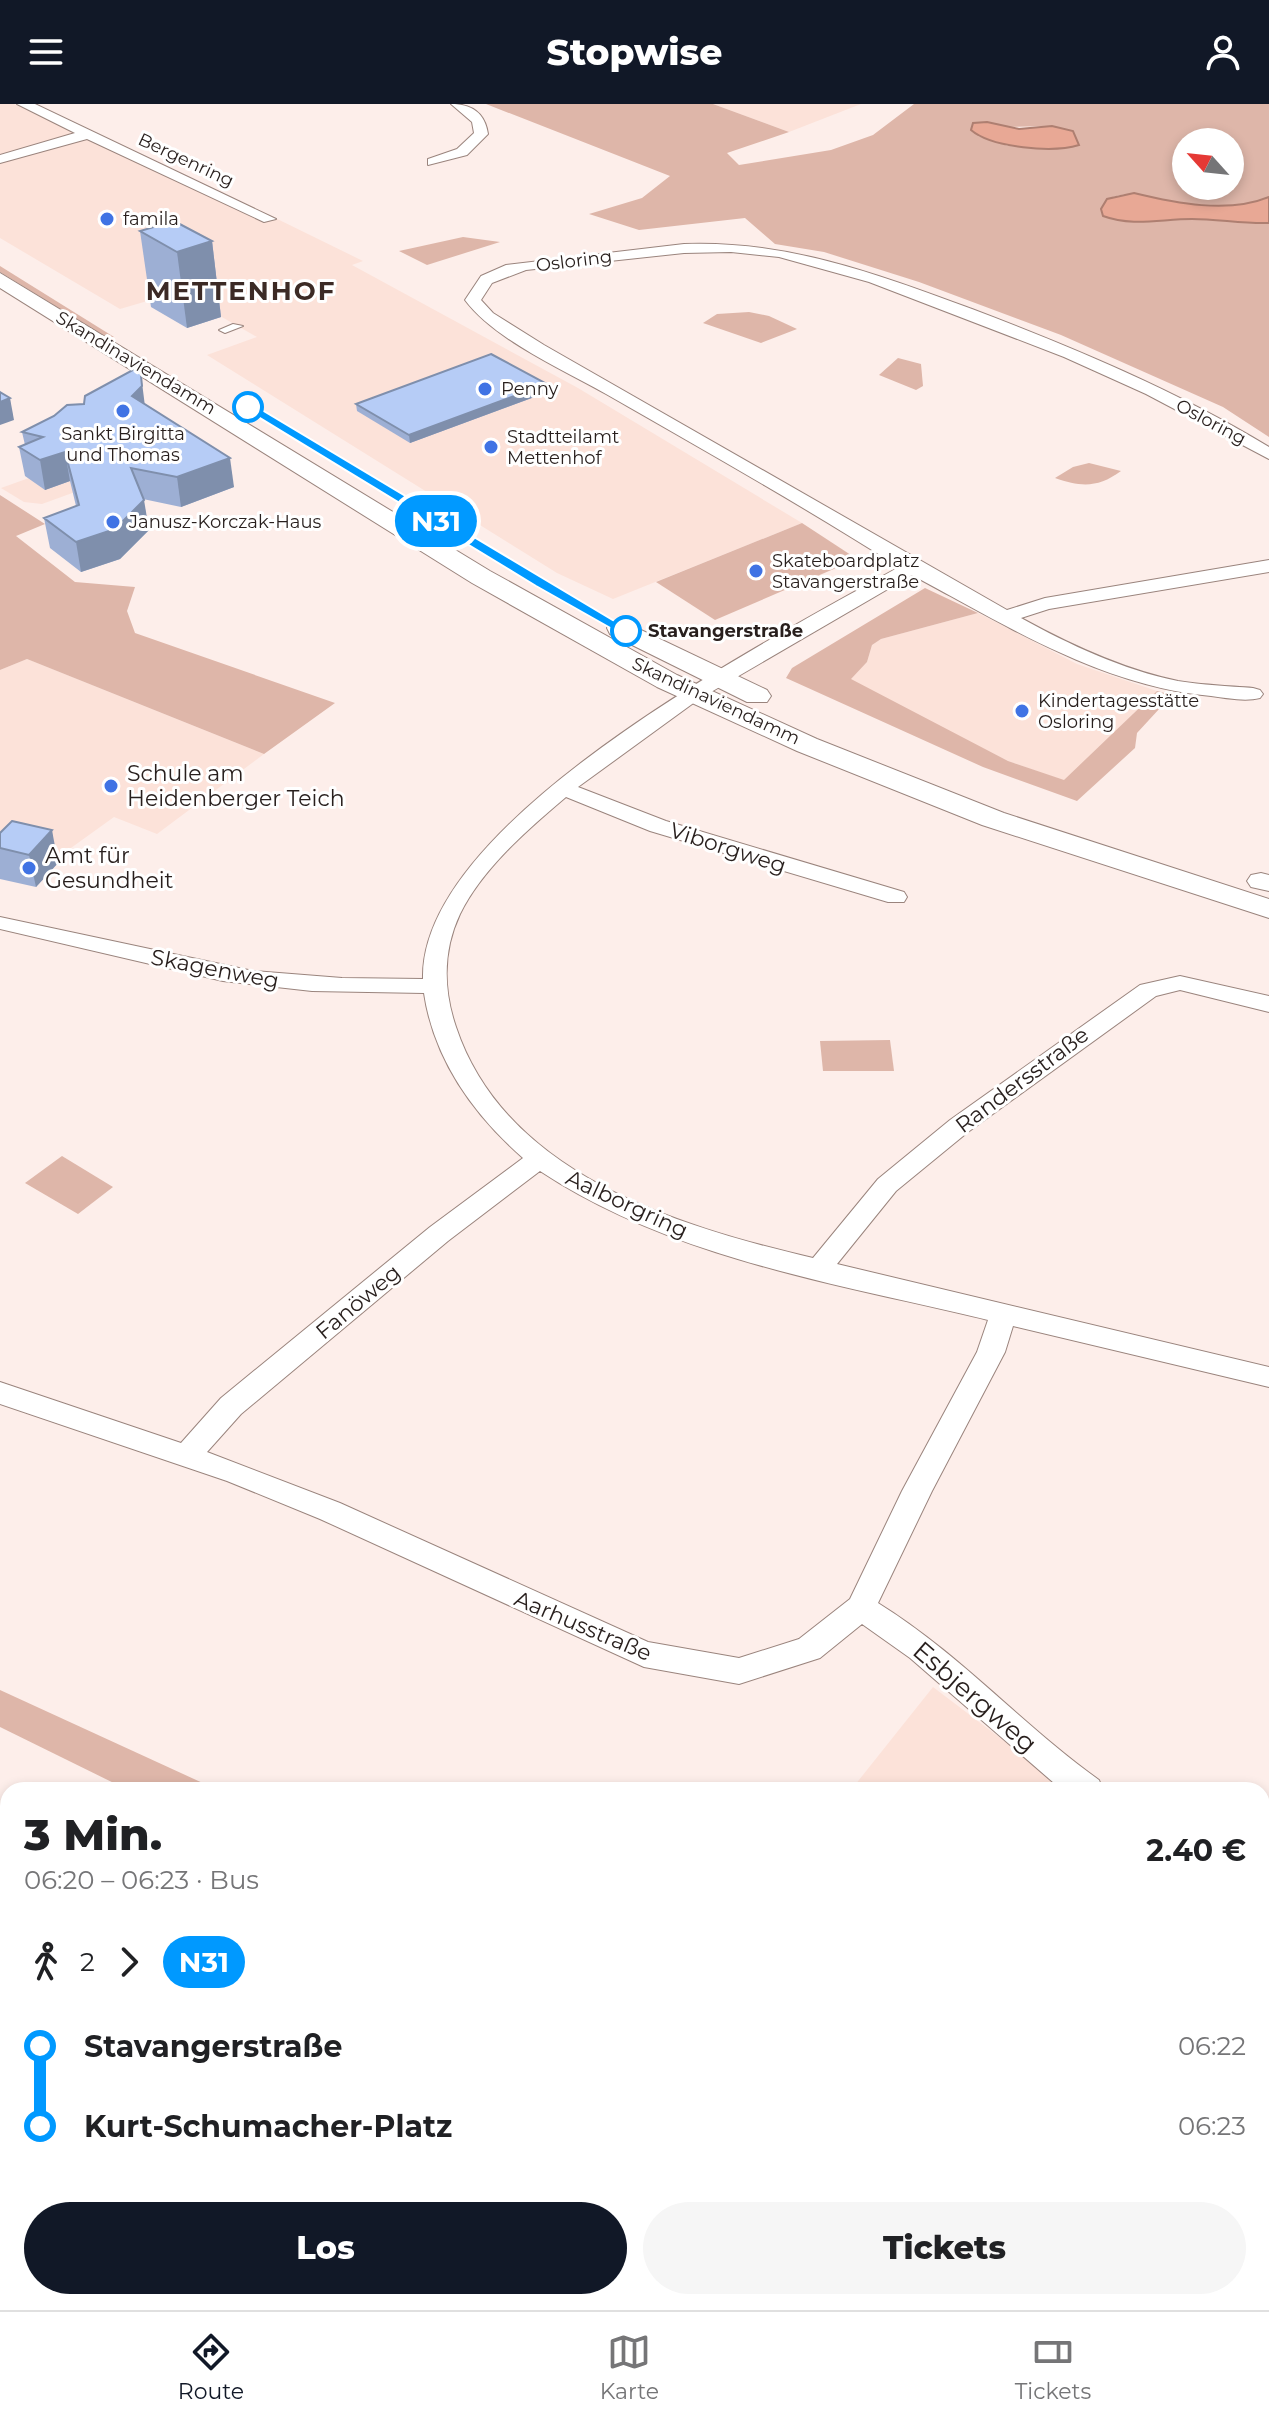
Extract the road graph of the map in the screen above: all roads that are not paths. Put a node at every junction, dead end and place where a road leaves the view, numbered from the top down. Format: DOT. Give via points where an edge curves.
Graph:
graph roads {
  1 [pos="24,104"];
  2 [pos="458,104"];
  3 [pos="88,134"];
  4 [pos="0,159"];
  5 [pos="433,162"];
  6 [pos="269,219"];
  7 [pos="0,261"];
  8 [pos="0,279"];
  9 [pos="1269,454"];
  10 [pos="1269,566"];
  11 [pos="912,567"];
  12 [pos="1006,617"];
  13 [pos="719,679"];
  14 [pos="1253,694"];
  15 [pos="695,695"];
  16 [pos="562,788"];
  17 [pos="1267,888"];
  18 [pos="896,897"];
  19 [pos="2,923"];
  20 [pos="432,986"];
  21 [pos="1269,1004"];
  22 [pos="539,1159"];
  23 [pos="818,1270"];
  24 [pos="1003,1315"];
  25 [pos="1269,1377"];
  26 [pos="0,1393"];
  27 [pos="187,1455"];
  28 [pos="861,1608"];
  29 [pos="1076,1782"];
  1 -- 3 [label="street, Bergenring"];
  2 -- 5 [label="street" via="479,120 481,134 469,148"];
  3 -- 4 [label="street"];
  3 -- 6 [label="street, Bergenring"];
  7 -- 13 [label="main road, Skandinaviendamm" via="540,584"];
  8 -- 15 [label="main road, Skandinaviendamm" via="481,577"];
  9 -- 11 [label="street, Osloring" via="1210,419 1007,328 793,255 732,248 648,252 513,269 493,275 475,289 473,300 487,316"];
  10 -- 12 [label="street" via="1045,604"];
  11 -- 12 [label="street, Osloring"];
  11 -- 13 [label="street"];
  12 -- 14 [label="street, Osloring" via="1056,645 1137,676"];
  13 -- 15 [label="street"];
  13 -- 17 [label="main road, Skandinaviendamm" via="999,795"];
  15 -- 16 [label="street, Aalborgring"];
  15 -- 17 [label="main road, Skandinaviendamm" via="993,819"];
  16 -- 18 [label="street, Viborgweg" via="658,826"];
  16 -- 20 [label="street, Aalborgring" via="503,844 460,896 444,925"];
  19 -- 20 [label="street, Skagenweg" via="262,980"];
  20 -- 22 [label="street, Aalborgring" via="439,1019 471,1085 499,1123"];
  21 -- 23 [label="street, Randersstraße" via="1180,983 1148,990 959,1126 887,1185"];
  22 -- 23 [label="street, Aalborgring" via="583,1188 657,1222"];
  22 -- 27 [label="street, Fanöweg" via="439,1234 231,1406"];
  23 -- 24 [label="street, Aalborgring"];
  24 -- 25 [label="street, Aalborgring"];
  24 -- 28 [label="street, Aarhusstraße" via="991,1352"];
  26 -- 27 [label="street, Aarhusstraße"];
  27 -- 28 [label="street, Aarhusstraße" via="330,1511 644,1654 685,1664 739,1671 781,1658 809,1649"];
  28 -- 29 [label="street, Esbjergweg" via="896,1627"];
}
